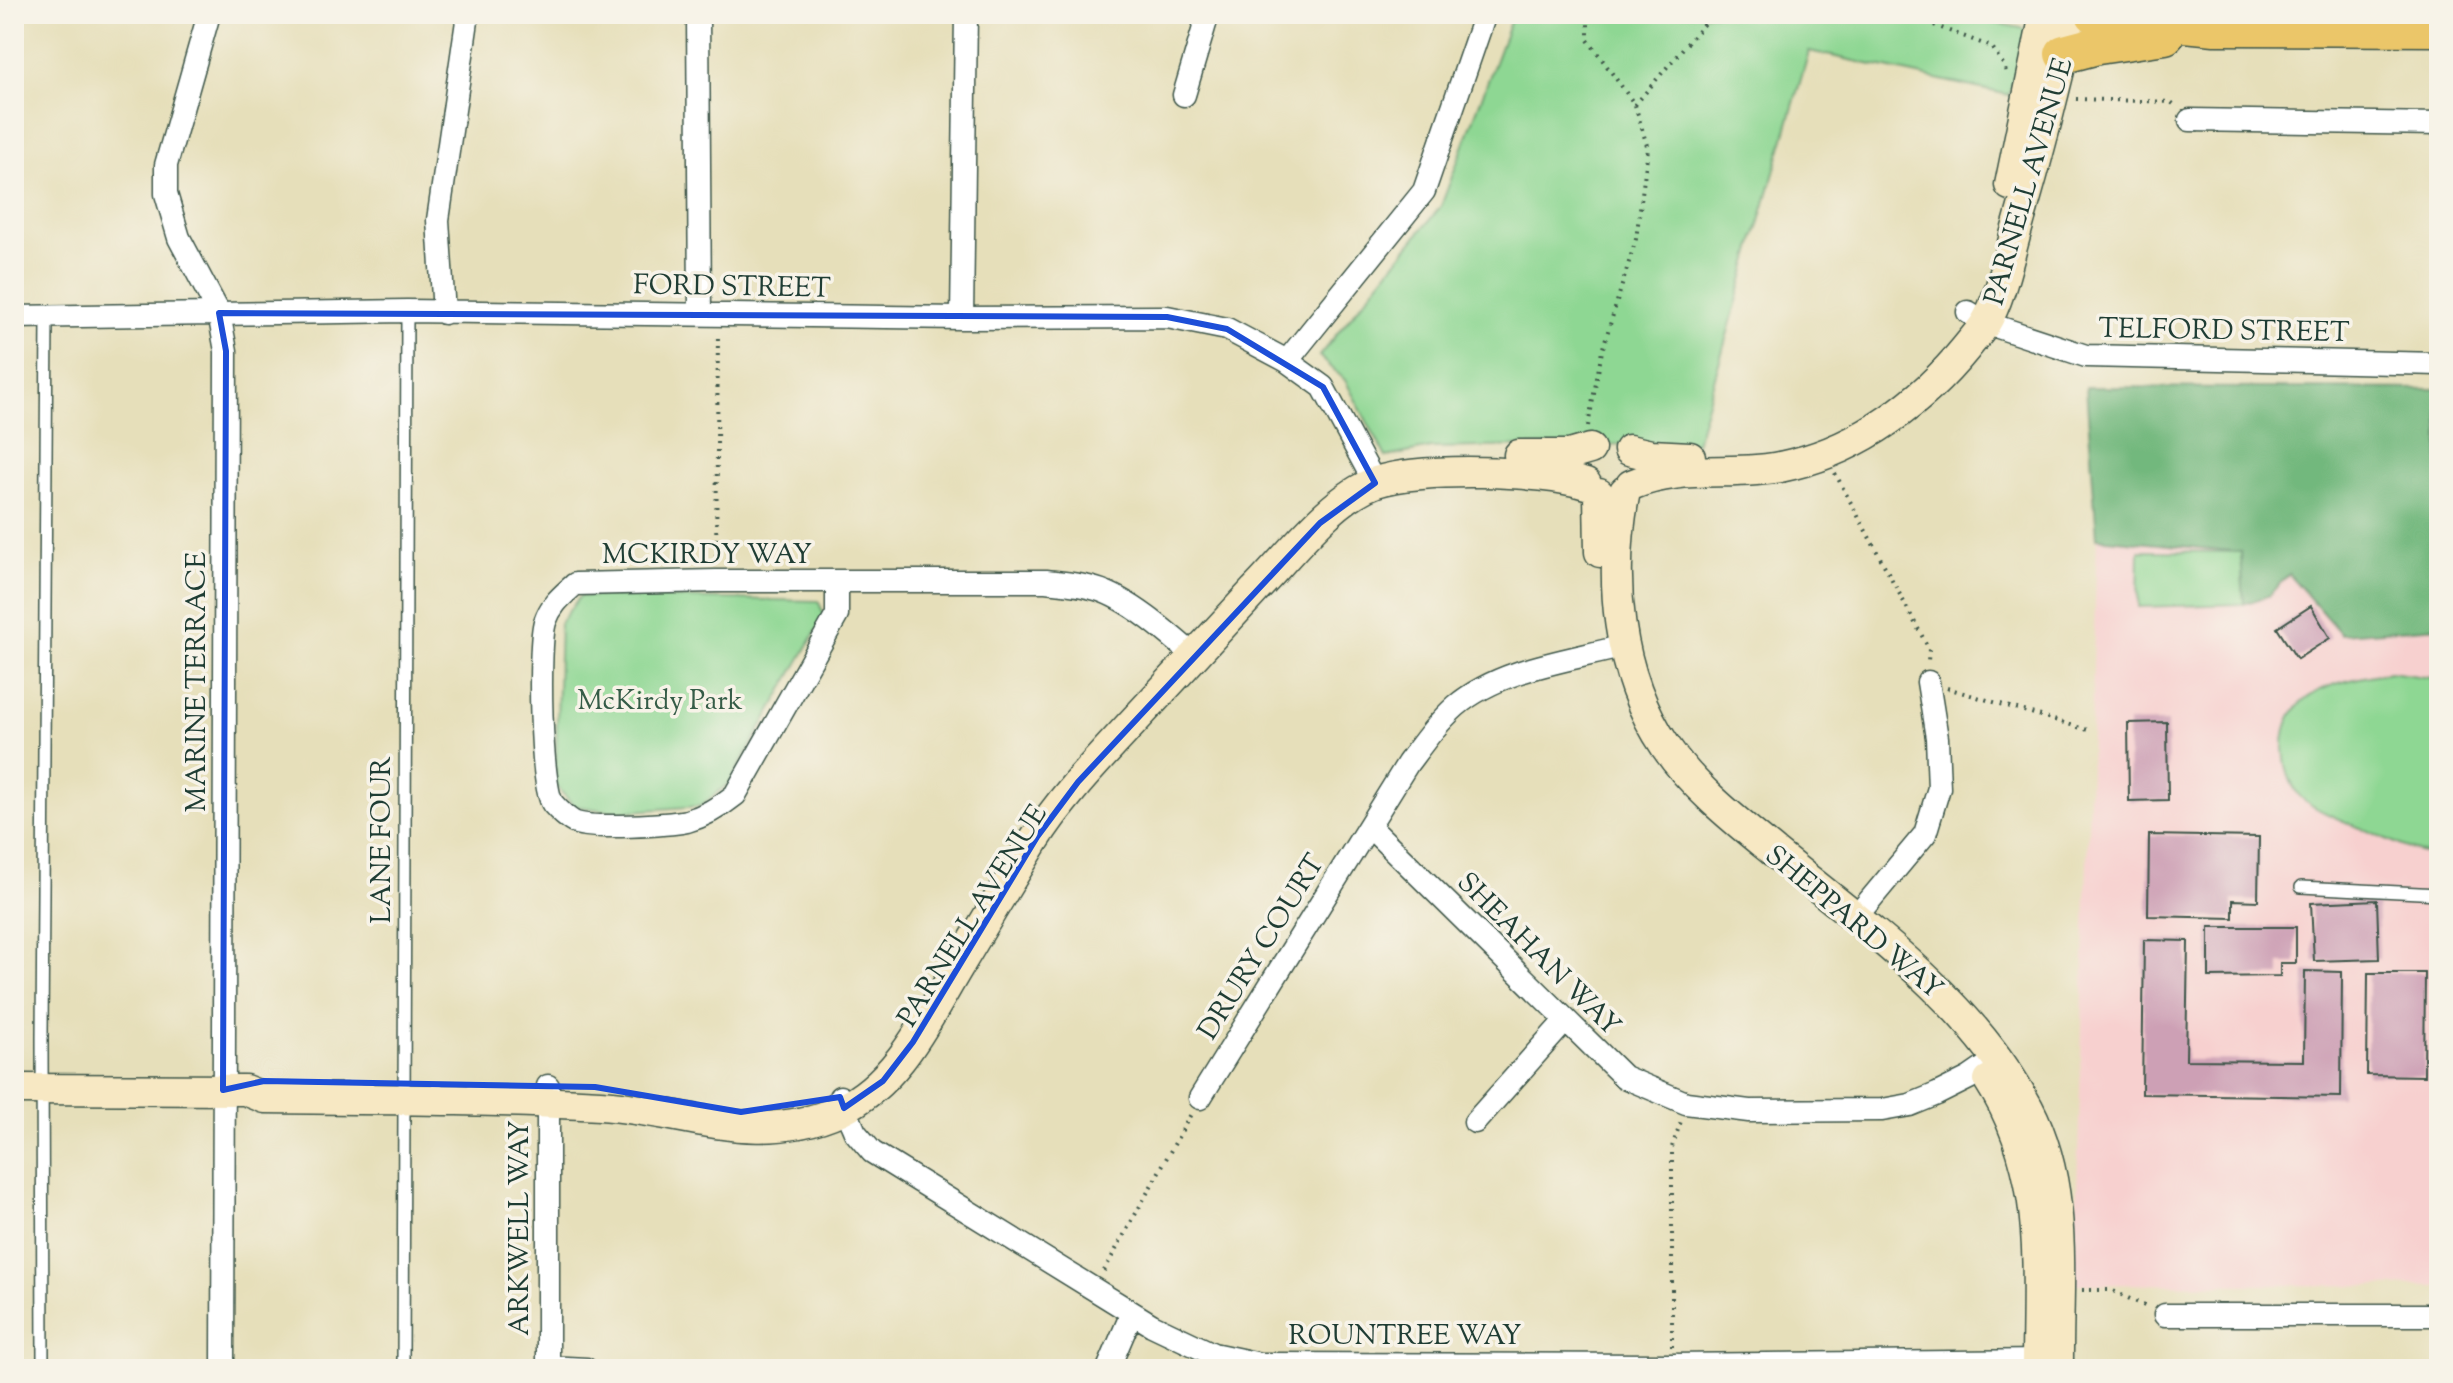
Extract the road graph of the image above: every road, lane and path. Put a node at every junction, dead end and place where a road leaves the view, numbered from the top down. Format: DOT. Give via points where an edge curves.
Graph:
graph roads {
  1 [pos="209,14"];
  2 [pos="468,14"];
  3 [pos="698,14"];
  4 [pos="966,14"];
  5 [pos="1208,14"];
  6 [pos="1485,14"];
  7 [pos="1588,14"];
  8 [pos="1712,14"];
  9 [pos="1904,14"];
  10 [pos="2045,14"];
  11 [pos="2072,14"];
  12 [pos="2095,14"];
  13 [pos="2215,26"];
  14 [pos="2439,27"];
  15 [pos="2064,54"];
  16 [pos="1184,95"];
  17 [pos="2040,98"];
  18 [pos="1635,105"];
  19 [pos="2190,120"];
  20 [pos="2439,124"];
  21 [pos="407,311"];
  22 [pos="219,313"];
  23 [pos="444,313"];
  24 [pos="709,314"];
  25 [pos="14,317"];
  26 [pos="47,317"];
  27 [pos="962,318"];
  28 [pos="1977,318"];
  29 [pos="1287,361"];
  30 [pos="2439,364"];
  31 [pos="1629,450"];
  32 [pos="1577,452"];
  33 [pos="1824,454"];
  34 [pos="1370,475"];
  35 [pos="1610,489"];
  36 [pos="716,581"];
  37 [pos="837,583"];
  38 [pos="1615,648"];
  39 [pos="1187,649"];
  40 [pos="1928,682"];
  41 [pos="2091,731"];
  42 [pos="1370,827"];
  43 [pos="2301,887"];
  44 [pos="2439,894"];
  45 [pos="1855,918"];
  46 [pos="1565,1021"];
  47 [pos="1990,1064"];
  48 [pos="28,1089"];
  49 [pos="405,1089"];
  50 [pos="234,1090"];
  51 [pos="548,1094"];
  52 [pos="1200,1098"];
  53 [pos="842,1103"];
  54 [pos="1686,1103"];
  55 [pos="1475,1122"];
  56 [pos="1093,1290"];
  57 [pos="2070,1290"];
  58 [pos="1132,1313"];
  59 [pos="2165,1315"];
  60 [pos="2439,1315"];
  61 [pos="1672,1365"];
  62 [pos="2047,1365"];
  63 [pos="1719,1367"];
  64 [pos="548,1368"];
  65 [pos="43,1369"];
  66 [pos="223,1369"];
  67 [pos="403,1369"];
  68 [pos="586,1369"];
  69 [pos="1108,1369"];
  1 -- 22 [label="street, MARINE TERRACE" via="166,165 166,194 179,238"];
  2 -- 23 [label="street" via="438,220"];
  3 -- 24 [label="street"];
  4 -- 27 [label="street"];
  5 -- 16 [label="street"];
  6 -- 29 [label="street" via="1424,191"];
  7 -- 18 [label="path" via="1588,40"];
  8 -- 18 [label="path"];
  9 -- 17 [label="path" via="1992,47 2005,67 2011,98"];
  10 -- 17 [label="street, PARNELL AVENUE"];
  11 -- 15 [label="street, PARNELL AVENUE"];
  12 -- 13 [label="highway"];
  13 -- 14 [label="highway"];
  13 -- 15 [label="highway"];
  15 -- 17 [label="street, PARNELL AVENUE"];
  17 -- 19 [label="path" via="2171,102"];
  17 -- 28 [label="street, PARNELL AVENUE" via="2012,244"];
  18 -- 32 [label="path" via="1648,149 1636,239 1602,351 1587,427 1567,431"];
  19 -- 20 [label="street"];
  21 -- 22 [label="street, FORD STREET"];
  21 -- 23 [label="street, FORD STREET"];
  21 -- 49 [label="lane, LANE FOUR"];
  22 -- 26 [label="street, FORD STREET"];
  22 -- 50 [label="street, MARINE TERRACE" via="226,351"];
  23 -- 24 [label="street, FORD STREET"];
  24 -- 27 [label="street, FORD STREET"];
  24 -- 36 [label="path"];
  25 -- 26 [label="street, FORD STREET"];
  26 -- 48 [label="lane"];
  27 -- 29 [label="street, FORD STREET" via="1167,317 1227,329"];
  28 -- 30 [label="street, TELFORD STREET" via="2086,356"];
  28 -- 31 [label="street, PARNELL AVENUE" via="1888,400 1836,430 1776,450 1715,458"];
  28 -- 33 [label="street, PARNELL AVENUE" via="1952,366 1908,406 1869,434"];
  29 -- 34 [label="street, FORD STREET" via="1323,387"];
  31 -- 32 [label="street, PARNELL AVENUE" via="1614,442"];
  31 -- 35 [label="street" via="1636,467"];
  32 -- 34 [label="street, PARNELL AVENUE" via="1443,454"];
  32 -- 35 [label="street"];
  33 -- 35 [label="street, PARNELL AVENUE" via="1743,472 1662,474"];
  33 -- 40 [label="path" via="1929,649"];
  34 -- 35 [label="street, PARNELL AVENUE" via="1543,475"];
  34 -- 39 [label="street, PARNELL AVENUE"];
  35 -- 38 [label="street, SHEPPARD WAY" via="1620,516"];
  36 -- 37 [label="street, MCKIRDY WAY"];
  36 -- 37 [label="street, MCKIRDY WAY" via="575,584 551,605 544,625 545,782 551,803 575,823 686,821 714,811 735,795 837,615"];
  37 -- 39 [label="street, MCKIRDY WAY" via="1076,584 1119,599"];
  38 -- 42 [label="street" via="1511,676 1457,705 1416,752"];
  38 -- 45 [label="street, SHEPPARD WAY" via="1667,749 1698,785"];
  38 -- 47 [label="street, SHEPPARD WAY" via="1626,711 1692,804"];
  39 -- 53 [label="street, PARNELL AVENUE" via="1045,826 913,1042 883,1081"];
  40 -- 41 [label="path"];
  40 -- 45 [label="street" via="1939,788 1925,834"];
  42 -- 46 [label="street, SHEAHAN WAY"];
  42 -- 52 [label="street, DRURY COURT"];
  43 -- 44 [label="lane"];
  45 -- 47 [label="street, SHEPPARD WAY" via="1952,1003"];
  46 -- 54 [label="street, SHEAHAN WAY" via="1624,1077"];
  46 -- 55 [label="street"];
  47 -- 54 [label="street, SHEAHAN WAY" via="1937,1094 1882,1110 1749,1111"];
  47 -- 62 [label="street, SHEPPARD WAY" via="2029,1109 2055,1196 2059,1230"];
  48 -- 50 [label="street, PARNELL AVENUE"];
  48 -- 65 [label="lane"];
  49 -- 50 [label="street, PARNELL AVENUE" via="265,1098"];
  49 -- 51 [label="street, PARNELL AVENUE"];
  49 -- 67 [label="lane, LANE FOUR"];
  50 -- 66 [label="street, MARINE TERRACE"];
  51 -- 53 [label="street, PARNELL AVENUE" via="705,1123 762,1128 805,1123"];
  51 -- 64 [label="street, ARKWELL WAY"];
  52 -- 56 [label="path"];
  53 -- 56 [label="street, ROUNTREE WAY" via="855,1132 872,1152"];
  54 -- 61 [label="path" via="1672,1147"];
  56 -- 58 [label="street, ROUNTREE WAY"];
  57 -- 59 [label="path" via="2111,1290"];
  58 -- 61 [label="street, ROUNTREE WAY" via="1213,1354 1260,1364"];
  58 -- 69 [label="street"];
  59 -- 60 [label="street"];
  61 -- 63 [label="street, ROUNTREE WAY"];
  62 -- 63 [label="street, ROUNTREE WAY"];
  64 -- 68 [label="street"];
}
